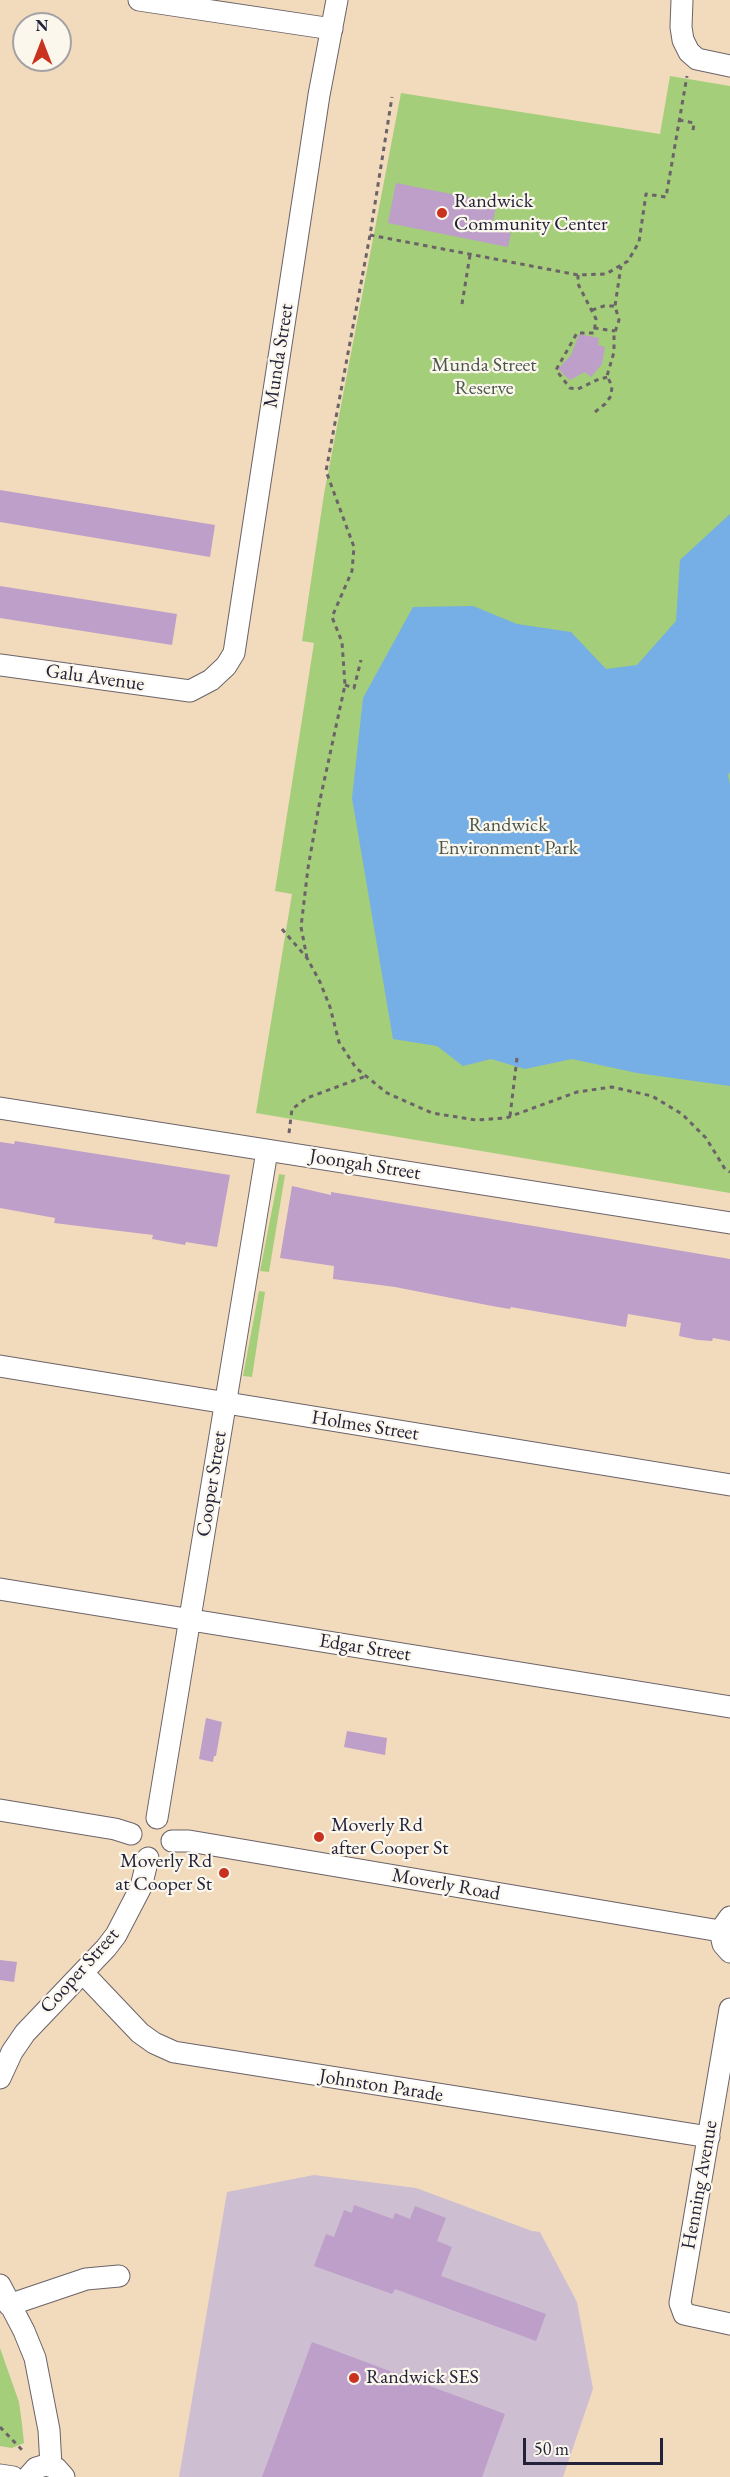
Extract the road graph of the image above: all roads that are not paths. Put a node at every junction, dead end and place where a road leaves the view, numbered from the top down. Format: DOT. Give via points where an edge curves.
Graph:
graph roads {
  1 [pos="139,0"];
  2 [pos="337,0"];
  3 [pos="682,0"];
  4 [pos="332,29"];
  5 [pos="730,66"];
  6 [pos="0,664"];
  7 [pos="190,691"];
  8 [pos="0,1108"];
  9 [pos="267,1151"];
  10 [pos="730,1223"];
  11 [pos="0,1366"];
  12 [pos="225,1404"];
  13 [pos="730,1485"];
  14 [pos="0,1589"];
  15 [pos="189,1620"];
  16 [pos="730,1707"];
  17 [pos="0,1810"];
  18 [pos="157,1818"];
  19 [pos="131,1834"];
  20 [pos="172,1841"];
  21 [pos="148,1858"];
  22 [pos="725,1924"];
  23 [pos="730,1952"];
  24 [pos="83,1973"];
  25 [pos="730,2009"];
  26 [pos="0,2078"];
  27 [pos="709,2137"];
  28 [pos="119,2276"];
  29 [pos="0,2285"];
  30 [pos="9,2305"];
  31 [pos="730,2324"];
  32 [pos="57,2471"];
  33 [pos="0,2475"];
  34 [pos="13,2477"];
  35 [pos="28,2477"];
  1 -- 4 [label="street"];
  2 -- 4 [label="street, Munda Street"];
  3 -- 5 [label="street" via="681,27 688,52 697,59"];
  4 -- 7 [label="street, Munda Street" via="234,653 211,680"];
  6 -- 7 [label="street, Galu Avenue"];
  8 -- 9 [label="street, Joongah Street"];
  9 -- 10 [label="street, Joongah Street"];
  9 -- 12 [label="street, Cooper Street"];
  11 -- 12 [label="street, Holmes Street"];
  12 -- 13 [label="street, Holmes Street"];
  12 -- 15 [label="street, Cooper Street"];
  14 -- 15 [label="street, Edgar Street"];
  15 -- 16 [label="street, Edgar Street"];
  15 -- 18 [label="street, Cooper Street"];
  17 -- 19 [label="street"];
  18 -- 19 [label="street" via="141,1820"];
  18 -- 20 [label="street" via="167,1824"];
  19 -- 21 [label="street" via="133,1847"];
  20 -- 21 [label="street" via="161,1856"];
  20 -- 22 [label="street, Moverly Road"];
  21 -- 24 [label="street, Cooper Street" via="141,1887 123,1923"];
  22 -- 23 [label="street" via="723,1944"];
  24 -- 26 [label="street, Cooper Street" via="26,2033"];
  24 -- 27 [label="street, Johnston Parade" via="140,2033 174,2052"];
  25 -- 27 [label="street, Henning Avenue"];
  27 -- 31 [label="street, Henning Avenue" via="680,2309 684,2314"];
  28 -- 30 [label="street" via="86,2279"];
  29 -- 30 [label="street"];
  30 -- 32 [label="street" via="35,2358"];
  32 -- 35 [label="street" via="36,2468"];
  33 -- 34 [label="street"];
}
